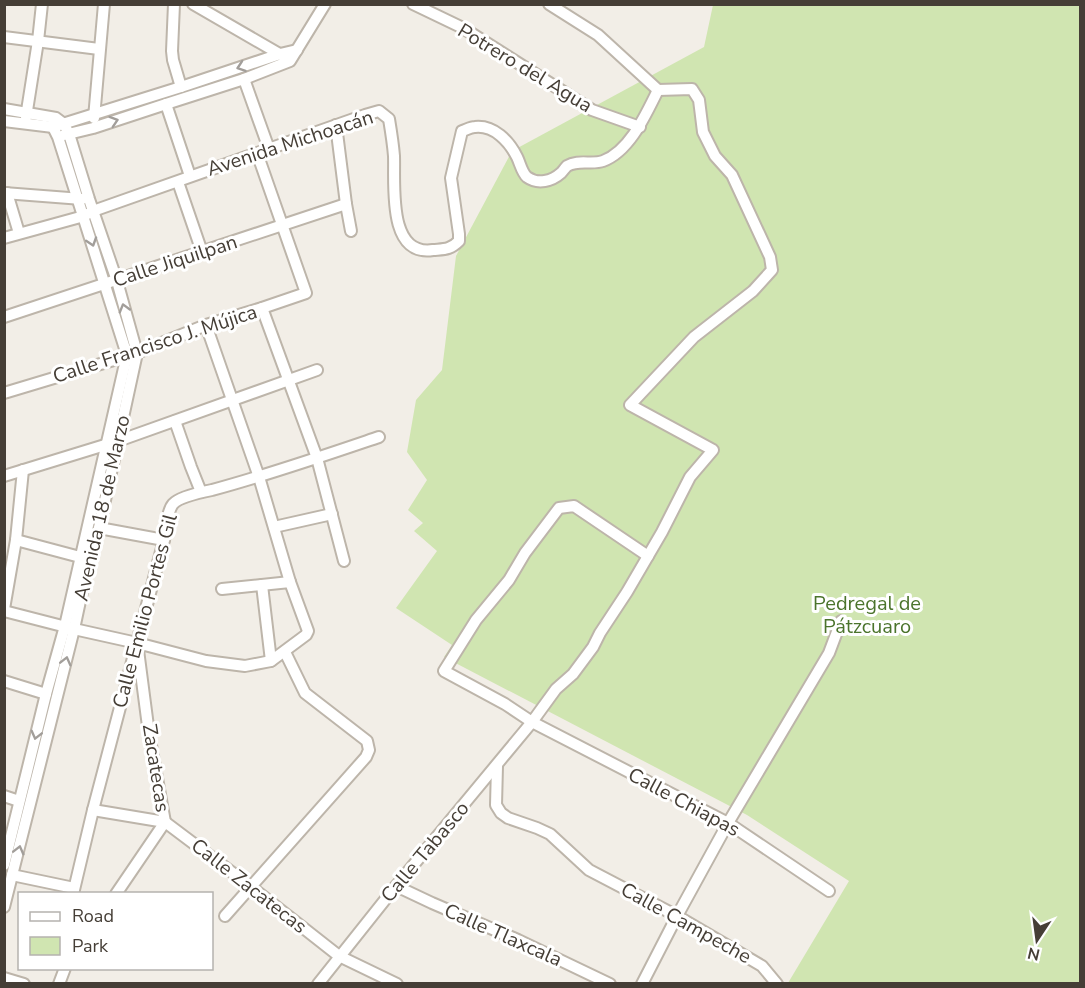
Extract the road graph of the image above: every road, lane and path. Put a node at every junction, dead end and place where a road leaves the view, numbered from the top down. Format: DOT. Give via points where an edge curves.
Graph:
graph roads {
  1 [pos="42,4"];
  2 [pos="104,4"];
  3 [pos="174,4"];
  4 [pos="193,4"];
  5 [pos="325,4"];
  6 [pos="413,4"];
  7 [pos="549,4"];
  8 [pos="4,37"];
  9 [pos="38,41"];
  10 [pos="99,49"];
  11 [pos="297,50"];
  12 [pos="280,54"];
  13 [pos="290,61"];
  14 [pos="244,79"];
  15 [pos="203,86"];
  16 [pos="181,87"];
  17 [pos="658,90"];
  18 [pos="166,104"];
  19 [pos="4,109"];
  20 [pos="26,112"];
  21 [pos="95,114"];
  22 [pos="4,121"];
  23 [pos="24,124"];
  24 [pos="336,125"];
  25 [pos="640,127"];
  26 [pos="60,128"];
  27 [pos="93,128"];
  28 [pos="269,149"];
  29 [pos="257,153"];
  30 [pos="190,176"];
  31 [pos="178,182"];
  32 [pos="6,193"];
  33 [pos="77,198"];
  34 [pos="89,199"];
  35 [pos="346,204"];
  36 [pos="88,214"];
  37 [pos="282,225"];
  38 [pos="351,231"];
  39 [pos="19,233"];
  40 [pos="4,238"];
  41 [pos="202,252"];
  42 [pos="117,280"];
  43 [pos="105,284"];
  44 [pos="262,309"];
  45 [pos="4,317"];
  46 [pos="206,325"];
  47 [pos="132,354"];
  48 [pos="317,370"];
  49 [pos="288,381"];
  50 [pos="4,393"];
  51 [pos="231,401"];
  52 [pos="175,421"];
  53 [pos="379,437"];
  54 [pos="112,442"];
  55 [pos="317,458"];
  56 [pos="23,470"];
  57 [pos="4,476"];
  58 [pos="259,477"];
  59 [pos="201,492"];
  60 [pos="96,514"];
  61 [pos="332,514"];
  62 [pos="274,527"];
  63 [pos="99,528"];
  64 [pos="16,540"];
  65 [pos="164,540"];
  66 [pos="648,555"];
  67 [pos="80,557"];
  68 [pos="344,561"];
  69 [pos="8,564"];
  70 [pos="290,582"];
  71 [pos="262,585"];
  72 [pos="222,589"];
  73 [pos="4,610"];
  74 [pos="841,621"];
  75 [pos="69,628"];
  76 [pos="137,643"];
  77 [pos="285,652"];
  78 [pos="271,661"];
  79 [pos="4,681"];
  80 [pos="46,694"];
  81 [pos="532,722"];
  82 [pos="497,766"];
  83 [pos="4,796"];
  84 [pos="19,801"];
  85 [pos="93,810"];
  86 [pos="165,822"];
  87 [pos="728,823"];
  88 [pos="4,865"];
  89 [pos="12,875"];
  90 [pos="250,886"];
  91 [pos="396,886"];
  92 [pos="73,891"];
  93 [pos="829,891"];
  94 [pos="117,892"];
  95 [pos="4,907"];
  96 [pos="225,916"];
  97 [pos="677,916"];
  98 [pos="339,956"];
  99 [pos="65,970"];
  100 [pos="4,978"];
  101 [pos="24,984"];
  102 [pos="59,984"];
  103 [pos="318,984"];
  104 [pos="397,984"];
  105 [pos="610,984"];
  106 [pos="642,984"];
  107 [pos="777,984"];
  1 -- 9 [label="street"];
  2 -- 10 [label="street"];
  3 -- 16 [label="street" via="172,51"];
  4 -- 12 [label="street"];
  5 -- 11 [label="street"];
  6 -- 25 [label="street, Potrero del Agua" via="463,28 592,110"];
  7 -- 17 [label="street" via="598,35"];
  8 -- 9 [label="street"];
  9 -- 10 [label="street"];
  9 -- 20 [label="street"];
  10 -- 21 [label="street"];
  11 -- 12 [label="street"];
  11 -- 13 [label="street"];
  12 -- 13 [label="street"];
  12 -- 15 [label="street, one-way"];
  13 -- 14 [label="street"];
  14 -- 15 [label="street"];
  14 -- 28 [label="street"];
  15 -- 16 [label="street"];
  15 -- 18 [label="street"];
  16 -- 21 [label="street"];
  17 -- 25 [label="street"];
  17 -- 66 [label="street, Calle Tabasco" via="692,89 699,100 703,132 715,156 732,175 768,251 772,270 753,291 694,337 630,405 712,450 690,477"];
  27 -- 18 [label="street, one-way"];
  18 -- 30 [label="street"];
  19 -- 20 [label="street"];
  20 -- 23 [label="street"];
  20 -- 26 [label="street"];
  21 -- 26 [label="street"];
  21 -- 27 [label="street"];
  22 -- 23 [label="street"];
  23 -- 26 [label="street"];
  24 -- 25 [label="street, Avenida Michoacán" via="379,111 389,118 395,212 403,238 425,251 452,248 459,241 451,178 462,131 484,127 503,137 526,176 546,182 568,166 614,156"];
  24 -- 28 [label="street, Avenida Michoacán"];
  24 -- 35 [label="street"];
  26 -- 27 [label="street"];
  26 -- 33 [label="street, Avenida 18 de Marzo"];
  26 -- 34 [label="street, Avenida 18 de Marzo"];
  28 -- 29 [label="street, Avenida Michoacán"];
  29 -- 30 [label="street, Avenida Michoacán"];
  29 -- 37 [label="street"];
  30 -- 31 [label="street, Avenida Michoacán"];
  31 -- 36 [label="street, Avenida Michoacán"];
  31 -- 41 [label="street"];
  32 -- 33 [label="street"];
  32 -- 39 [label="street"];
  33 -- 34 [label="street"];
  33 -- 36 [label="street, Avenida 18 de Marzo"];
  34 -- 36 [label="street, Avenida 18 de Marzo"];
  35 -- 37 [label="street, Calle Jiquilpan"];
  35 -- 38 [label="street"];
  36 -- 39 [label="street, Avenida Michoacán"];
  36 -- 42 [label="street, Avenida 18 de Marzo"];
  36 -- 43 [label="street, Avenida 18 de Marzo, one-way"];
  37 -- 41 [label="street, Calle Jiquilpan"];
  37 -- 44 [label="street, Calle Francisco J. Mújica" via="306,293"];
  39 -- 40 [label="street, Avenida Michoacán"];
  41 -- 42 [label="street, Calle Jiquilpan"];
  42 -- 43 [label="street, Calle Jiquilpan"];
  47 -- 42 [label="street, Avenida 18 de Marzo, one-way"];
  43 -- 45 [label="street, Calle Jiquilpan"];
  43 -- 47 [label="street, Avenida 18 de Marzo"];
  44 -- 46 [label="street, Calle Francisco J. Mújica"];
  44 -- 49 [label="street"];
  46 -- 47 [label="street, Calle Francisco J. Mújica"];
  46 -- 51 [label="street"];
  47 -- 50 [label="street, Calle Francisco J. Mújica"];
  47 -- 54 [label="street, Avenida 18 de Marzo"];
  48 -- 49 [label="street"];
  49 -- 51 [label="street"];
  49 -- 55 [label="street"];
  51 -- 52 [label="street"];
  51 -- 58 [label="street"];
  52 -- 54 [label="street"];
  52 -- 59 [label="street"];
  53 -- 55 [label="street, Calle Emilio Portes Gil"];
  54 -- 56 [label="street"];
  54 -- 60 [label="street, Avenida 18 de Marzo"];
  55 -- 58 [label="street, Calle Emilio Portes Gil"];
  55 -- 61 [label="street"];
  56 -- 57 [label="street"];
  56 -- 64 [label="street"];
  58 -- 59 [label="street, Calle Emilio Portes Gil"];
  58 -- 62 [label="street"];
  59 -- 65 [label="street, Calle Emilio Portes Gil" via="173,504"];
  60 -- 63 [label="street, Avenida 18 de Marzo"];
  60 -- 67 [label="street, Avenida 18 de Marzo"];
  61 -- 62 [label="street"];
  61 -- 68 [label="street"];
  62 -- 70 [label="street"];
  63 -- 65 [label="street"];
  63 -- 75 [label="street, Avenida 18 de Marzo"];
  64 -- 67 [label="street"];
  64 -- 69 [label="street"];
  65 -- 76 [label="street, Calle Emilio Portes Gil"];
  66 -- 81 [label="street, Calle Tabasco" via="593,647"];
  66 -- 81 [label="street, Calle Chiapas" via="574,506 559,508 476,620 444,671"];
  67 -- 75 [label="street, Avenida 18 de Marzo"];
  69 -- 73 [label="street"];
  70 -- 71 [label="street"];
  70 -- 77 [label="street" via="308,632"];
  71 -- 72 [label="street"];
  71 -- 78 [label="street"];
  73 -- 75 [label="street"];
  74 -- 87 [label="street" via="829,653"];
  75 -- 76 [label="street"];
  75 -- 80 [label="street, Avenida 18 de Marzo"];
  89 -- 75 [label="street, Avenida 18 de Marzo, one-way"];
  76 -- 78 [label="street" via="206,661 245,666"];
  76 -- 85 [label="street, Calle Emilio Portes Gil"];
  76 -- 86 [label="street, Zacatecas"];
  77 -- 78 [label="street"];
  77 -- 90 [label="street" via="305,693 367,741 369,750"];
  79 -- 80 [label="street"];
  80 -- 84 [label="street, Avenida 18 de Marzo, one-way"];
  81 -- 82 [label="street, Calle Tabasco"];
  81 -- 87 [label="street, Calle Chiapas"];
  82 -- 91 [label="street, Calle Tabasco"];
  82 -- 97 [label="street, Calle Campeche" via="496,805 501,813 550,834 589,870"];
  83 -- 84 [label="street"];
  84 -- 88 [label="street, Avenida 18 de Marzo"];
  85 -- 86 [label="street, Calle Zacatecas"];
  85 -- 92 [label="street, Calle Emilio Portes Gil"];
  86 -- 90 [label="street, Calle Zacatecas"];
  86 -- 94 [label="street"];
  87 -- 93 [label="street, Calle Chiapas"];
  87 -- 97 [label="street"];
  89 -- 92 [label="street"];
  89 -- 95 [label="street, Avenida 18 de Marzo"];
  90 -- 96 [label="street"];
  90 -- 98 [label="street, Calle Zacatecas"];
  91 -- 98 [label="street, Calle Tabasco"];
  91 -- 105 [label="street, Calle Tlaxcala"];
  97 -- 106 [label="street"];
  97 -- 107 [label="street, Calle Campeche" via="762,966"];
  98 -- 103 [label="street, Calle Tabasco"];
  98 -- 104 [label="street, Calle Zacatecas"];
  99 -- 102 [label="street"];
  100 -- 101 [label="street"];
}
